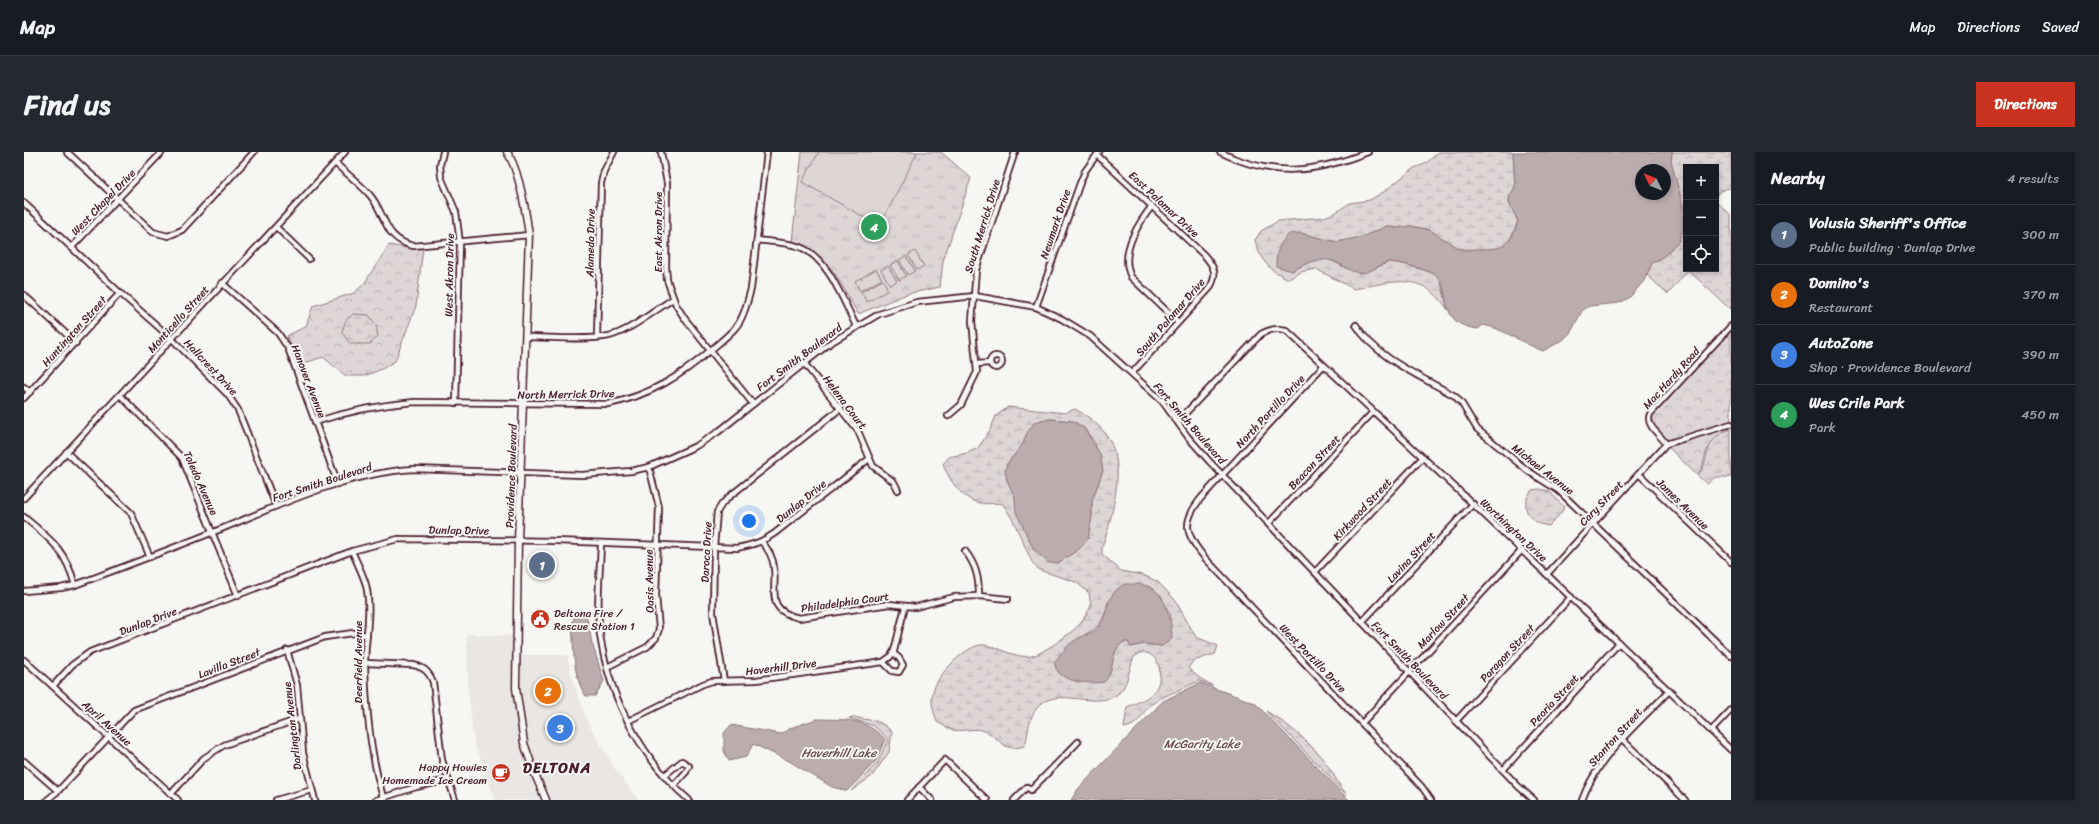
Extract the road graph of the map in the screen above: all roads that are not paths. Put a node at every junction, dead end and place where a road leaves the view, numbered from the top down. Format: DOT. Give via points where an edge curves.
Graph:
graph roads {
  1 [pos="67,152"];
  2 [pos="162,152"];
  3 [pos="254,152"];
  4 [pos="345,152"];
  5 [pos="443,152"];
  6 [pos="507,152"];
  7 [pos="614,152"];
  8 [pos="661,152"];
  9 [pos="767,152"];
  10 [pos="1013,152"];
  11 [pos="1220,152"];
  12 [pos="1368,152"];
  13 [pos="1098,153"];
  14 [pos="335,163"];
  15 [pos="118,200"];
  16 [pos="24,203"];
  17 [pos="1152,206"];
  18 [pos="277,228"];
  19 [pos="529,235"];
  20 [pos="757,240"];
  21 [pos="460,243"];
  22 [pos="72,247"];
  23 [pos="309,259"];
  24 [pos="1215,270"];
  25 [pos="222,283"];
  26 [pos="120,293"];
  27 [pos="24,295"];
  28 [pos="975,296"];
  29 [pos="673,299"];
  30 [pos="1036,307"];
  31 [pos="1178,322"];
  32 [pos="1356,325"];
  33 [pos="856,326"];
  34 [pos="1731,326"];
  35 [pos="526,337"];
  36 [pos="597,337"];
  37 [pos="172,339"];
  38 [pos="76,343"];
  39 [pos="710,350"];
  40 [pos="804,363"];
  41 [pos="990,363"];
  42 [pos="978,364"];
  43 [pos="1323,366"];
  44 [pos="1132,373"];
  45 [pos="24,387"];
  46 [pos="30,392"];
  47 [pos="120,395"];
  48 [pos="24,398"];
  49 [pos="456,402"];
  50 [pos="523,404"];
  51 [pos="753,404"];
  52 [pos="841,408"];
  53 [pos="1373,412"];
  54 [pos="948,416"];
  55 [pos="1178,421"];
  56 [pos="315,422"];
  57 [pos="1731,424"];
  58 [pos="1666,444"];
  59 [pos="66,452"];
  60 [pos="1423,457"];
  61 [pos="869,459"];
  62 [pos="649,467"];
  63 [pos="522,472"];
  64 [pos="1223,475"];
  65 [pos="1640,475"];
  66 [pos="338,484"];
  67 [pos="898,490"];
  68 [pos="24,498"];
  69 [pos="1473,504"];
  70 [pos="276,506"];
  71 [pos="24,517"];
  72 [pos="1268,524"];
  73 [pos="1593,524"];
  74 [pos="1187,526"];
  75 [pos="213,532"];
  76 [pos="518,541"];
  77 [pos="762,542"];
  78 [pos="601,544"];
  79 [pos="658,546"];
  80 [pos="714,547"];
  81 [pos="1522,550"];
  82 [pos="965,551"];
  83 [pos="352,552"];
  84 [pos="150,557"];
  85 [pos="1731,562"];
  86 [pos="1315,572"];
  87 [pos="1547,574"];
  88 [pos="75,584"];
  89 [pos="24,591"];
  90 [pos="238,596"];
  91 [pos="979,596"];
  92 [pos="1571,597"];
  93 [pos="1008,599"];
  94 [pos="906,607"];
  95 [pos="1362,622"];
  96 [pos="367,635"];
  97 [pos="1619,643"];
  98 [pos="287,650"];
  99 [pos="893,653"];
  100 [pos="1731,656"];
  101 [pos="24,660"];
  102 [pos="883,662"];
  103 [pos="365,664"];
  104 [pos="607,667"];
  105 [pos="1409,671"];
  106 [pos="724,681"];
  107 [pos="53,686"];
  108 [pos="1669,691"];
  109 [pos="1731,710"];
  110 [pos="299,719"];
  111 [pos="1456,721"];
  112 [pos="628,722"];
  113 [pos="1362,723"];
  114 [pos="1712,731"];
  115 [pos="108,736"];
  116 [pos="1623,740"];
  117 [pos="1078,742"];
  118 [pos="1731,750"];
  119 [pos="24,761"];
  120 [pos="1503,770"];
  121 [pos="665,775"];
  122 [pos="448,780"];
  123 [pos="674,785"];
  124 [pos="919,787"];
  125 [pos="312,790"];
  126 [pos="58,791"];
  127 [pos="171,794"];
  128 [pos="383,797"];
  129 [pos="47,800"];
  130 [pos="178,800"];
  131 [pos="276,800"];
  132 [pos="315,800"];
  133 [pos="376,800"];
  134 [pos="455,800"];
  135 [pos="546,800"];
  136 [pos="690,800"];
  137 [pos="907,800"];
  138 [pos="932,800"];
  139 [pos="987,800"];
  140 [pos="1014,800"];
  141 [pos="1431,800"];
  142 [pos="1534,800"];
  143 [pos="1582,800"];
  144 [pos="1685,800"];
  1 -- 15 [label="street"];
  2 -- 15 [label="street, West Chapel Drive"];
  3 -- 15 [label="street" via="182,230 168,236 156,234"];
  4 -- 14 [label="street, Monticello Street"];
  5 -- 21 [label="street, West Akron Drive" via="441,177 456,212"];
  6 -- 19 [label="main road, Providence Boulevard" via="526,209"];
  7 -- 36 [label="street, Alameda Drive" via="604,171 601,184"];
  8 -- 29 [label="street, East Akron Drive" via="667,183 667,280"];
  9 -- 20 [label="street, North Merrick Drive"];
  10 -- 28 [label="street, South Merrick Drive" via="976,270"];
  11 -- 12 [label="street" via="1241,162 1271,170 1339,164"];
  13 -- 17 [label="street, East Palomar Drive"];
  13 -- 30 [label="street, Newmark Drive" via="1080,183"];
  14 -- 18 [label="street, Monticello Street"];
  14 -- 21 [label="street" via="370,195 388,229 397,240 413,246"];
  15 -- 22 [label="street, West Chapel Drive"];
  16 -- 22 [label="street, Hallcrest Drive"];
  17 -- 24 [label="street, East Palomar Drive" via="1204,255"];
  17 -- 31 [label="street" via="1140,221 1126,255 1127,269 1131,277"];
  18 -- 23 [label="street"];
  18 -- 25 [label="street, Monticello Street"];
  19 -- 21 [label="street"];
  19 -- 35 [label="main road, Providence Boulevard"];
  20 -- 33 [label="street" via="790,244 813,254 828,273"];
  20 -- 39 [label="street, North Merrick Drive" via="751,289 745,310 736,328"];
  21 -- 49 [label="street, West Akron Drive"];
  22 -- 26 [label="street, Hallcrest Drive"];
  24 -- 31 [label="street, South Palomar Drive" via="1209,289"];
  25 -- 37 [label="street, Monticello Street"];
  25 -- 56 [label="street, Hanover Avenue" via="278,333 288,348"];
  26 -- 37 [label="street, Hallcrest Drive"];
  26 -- 38 [label="street, Huntington Street"];
  27 -- 38 [label="street"];
  28 -- 30 [label="street, Fort Smith Boulevard"];
  28 -- 33 [label="street, Fort Smith Boulevard" via="917,302 879,314"];
  28 -- 42 [label="street, South Merrick Drive" via="972,321"];
  29 -- 36 [label="street" via="624,330 610,336"];
  29 -- 39 [label="street, East Akron Drive" via="685,319"];
  30 -- 44 [label="street, Fort Smith Boulevard" via="1090,336"];
  31 -- 44 [label="street, South Palomar Drive"];
  32 -- 73 [label="street, Michael Avenue" via="1382,353 1455,396 1477,429 1528,471 1558,490"];
  33 -- 40 [label="street, Fort Smith Boulevard"];
  34 -- 58 [label="street, Mac Hardy Road" via="1650,414 1648,422"];
  35 -- 36 [label="street"];
  35 -- 50 [label="main road, Providence Boulevard"];
  37 -- 47 [label="street, Monticello Street"];
  37 -- 70 [label="street, Hallcrest Drive" via="228,395 238,410"];
  38 -- 46 [label="street, Huntington Street"];
  39 -- 50 [label="street, North Merrick Drive" via="669,382 630,400 608,404"];
  39 -- 51 [label="street, East Akron Drive"];
  40 -- 51 [label="street, Fort Smith Boulevard"];
  40 -- 52 [label="street, Helena Court"];
  41 -- 42 [label="street"];
  42 -- 54 [label="street, South Merrick Drive" via="970,389 961,405"];
  43 -- 53 [label="street, Worthington Drive"];
  43 -- 55 [label="street, Worthington Drive" via="1286,330 1269,330 1261,334"];
  43 -- 64 [label="street, North Portillo Drive"];
  44 -- 55 [label="street, Fort Smith Boulevard" via="1162,401"];
  45 -- 46 [label="street"];
  46 -- 48 [label="street, Huntington Street"];
  47 -- 59 [label="street, Monticello Street"];
  47 -- 75 [label="street, Toledo Avenue" via="182,458"];
  49 -- 50 [label="street, North Merrick Drive"];
  49 -- 56 [label="street, North Merrick Drive" via="383,404"];
  50 -- 63 [label="main road, Providence Boulevard"];
  51 -- 62 [label="street, Fort Smith Boulevard" via="696,446"];
  52 -- 61 [label="street, Helena Court" via="858,431"];
  52 -- 80 [label="street, Daroca Drive" via="722,504 716,521"];
  53 -- 60 [label="street, Worthington Drive"];
  53 -- 72 [label="street, Beacon Street"];
  55 -- 64 [label="street, Fort Smith Boulevard" via="1188,437"];
  56 -- 66 [label="street, Hanover Avenue"];
  57 -- 58 [label="street"];
  58 -- 65 [label="street, Cary Street"];
  59 -- 68 [label="street, Monticello Street"];
  59 -- 84 [label="street" via="131,513"];
  60 -- 69 [label="street, Worthington Drive"];
  60 -- 86 [label="street, Kirkwood Street"];
  61 -- 67 [label="street, Helena Court" via="873,466 894,482"];
  61 -- 77 [label="street, Dunlap Drive"];
  62 -- 63 [label="street, Fort Smith Boulevard" via="582,475"];
  62 -- 79 [label="street, Oasis Avenue" via="660,507"];
  63 -- 66 [label="street, Fort Smith Boulevard" via="407,469 367,475"];
  63 -- 76 [label="main road, Providence Boulevard"];
  64 -- 72 [label="street, Fort Smith Boulevard"];
  64 -- 74 [label="street, North Portillo Drive" via="1193,508"];
  65 -- 73 [label="street, Cary Street"];
  65 -- 85 [label="street, James Avenue"];
  66 -- 70 [label="street, Fort Smith Boulevard"];
  69 -- 81 [label="street, Worthington Drive"];
  69 -- 95 [label="street, Lavina Street"];
  70 -- 75 [label="street, Fort Smith Boulevard"];
  71 -- 88 [label="street" via="62,552"];
  72 -- 86 [label="street, Fort Smith Boulevard"];
  73 -- 87 [label="street, Cary Street"];
  73 -- 100 [label="street, Michael Avenue"];
  74 -- 113 [label="street, West Portillo Drive" via="1194,545 1204,558"];
  75 -- 84 [label="street, Fort Smith Boulevard"];
  75 -- 90 [label="street, Toledo Avenue"];
  76 -- 78 [label="street, Dunlap Drive"];
  76 -- 83 [label="street, Dunlap Drive" via="398,539"];
  76 -- 135 [label="main road, Providence Boulevard" via="516,688 524,743"];
  77 -- 80 [label="street, Dunlap Drive" via="737,548"];
  77 -- 94 [label="street, Philadelphia Court" via="771,555 774,566 774,595 782,612 799,618 889,604"];
  78 -- 79 [label="street, Dunlap Drive"];
  78 -- 104 [label="street" via="600,634"];
  79 -- 80 [label="street, Dunlap Drive"];
  79 -- 104 [label="street, Oasis Avenue" via="656,595 659,625 656,638 647,647"];
  80 -- 106 [label="street, Daroca Drive" via="714,613"];
  81 -- 87 [label="street, Worthington Drive"];
  81 -- 105 [label="street, Marlow Street"];
  82 -- 91 [label="street" via="979,578"];
  83 -- 90 [label="street, Dunlap Drive"];
  83 -- 96 [label="street, Deerfield Avenue" via="366,586"];
  84 -- 88 [label="street, Fort Smith Boulevard"];
  86 -- 95 [label="street, Fort Smith Boulevard"];
  87 -- 92 [label="street, Worthington Drive"];
  88 -- 89 [label="street, Fort Smith Boulevard" via="61,588"];
  90 -- 107 [label="street, Dunlap Drive" via="90,652 72,665"];
  91 -- 93 [label="street, Philadelphia Court"];
  91 -- 94 [label="street, Philadelphia Court" via="954,597 916,607"];
  92 -- 97 [label="street, Worthington Drive"];
  92 -- 111 [label="street, Paragon Street"];
  94 -- 99 [label="street"];
  95 -- 105 [label="street, Fort Smith Boulevard"];
  96 -- 98 [label="street, Lavilla Street" via="337,634"];
  96 -- 103 [label="street, Deerfield Avenue"];
  97 -- 108 [label="street, Worthington Drive"];
  97 -- 120 [label="street, Peoria Street"];
  98 -- 110 [label="street, Darlington Avenue" via="297,685"];
  98 -- 115 [label="street, Lavilla Street" via="146,704 125,718"];
  99 -- 102 [label="street"];
  99 -- 102 [label="street" via="903,665 900,672 892,671"];
  101 -- 107 [label="street, April Avenue"];
  102 -- 106 [label="street, Haverhill Drive" via="756,680"];
  103 -- 122 [label="street" via="420,666 429,674 433,682 442,760"];
  103 -- 128 [label="street, Deerfield Avenue" via="370,735"];
  104 -- 112 [label="street"];
  105 -- 111 [label="street, Fort Smith Boulevard"];
  105 -- 113 [label="street, Marlow Street"];
  106 -- 112 [label="street, Haverhill Drive" via="703,684"];
  107 -- 115 [label="street, April Avenue"];
  108 -- 114 [label="street, Worthington Drive"];
  108 -- 116 [label="street, Stanton Street"];
  109 -- 114 [label="street"];
  110 -- 125 [label="street, Darlington Avenue" via="302,753"];
  110 -- 127 [label="street" via="224,745 204,758"];
  111 -- 120 [label="street, Fort Smith Boulevard"];
  112 -- 121 [label="street"];
  113 -- 141 [label="street, West Portillo Drive" via="1422,786"];
  114 -- 118 [label="street, Worthington Drive"];
  115 -- 126 [label="street, Lavilla Street"];
  115 -- 127 [label="street, April Avenue"];
  116 -- 143 [label="street, Stanton Street" via="1593,775"];
  116 -- 144 [label="street"];
  117 -- 140 [label="street" via="1031,790 1027,787"];
  119 -- 126 [label="street"];
  120 -- 142 [label="street, Fort Smith Boulevard"];
  121 -- 123 [label="street"];
  121 -- 123 [label="street" via="678,763 686,762 688,770"];
  122 -- 128 [label="street"];
  122 -- 134 [label="street"];
  123 -- 136 [label="street"];
  124 -- 137 [label="street"];
  124 -- 138 [label="street"];
  124 -- 139 [label="street" via="944,760"];
  125 -- 131 [label="street"];
  125 -- 132 [label="street, Darlington Avenue"];
  126 -- 129 [label="street, Lavilla Street"];
  127 -- 130 [label="street, April Avenue"];
  128 -- 133 [label="street"];
}
